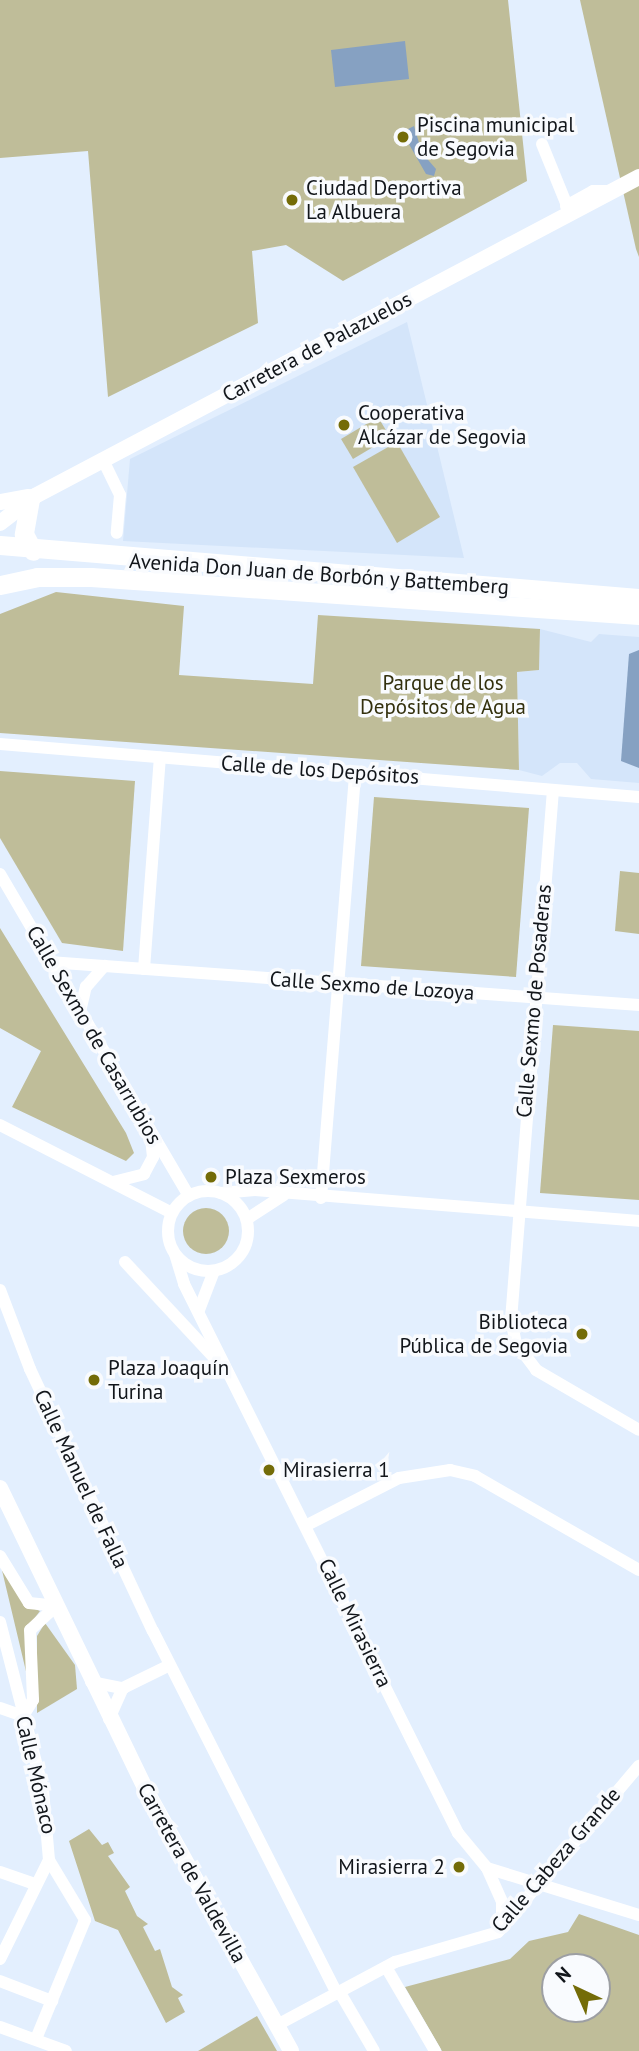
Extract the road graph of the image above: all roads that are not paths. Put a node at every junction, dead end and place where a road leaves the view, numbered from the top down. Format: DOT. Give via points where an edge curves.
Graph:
graph roads {
  1 [pos="542,144"];
  2 [pos="639,177"];
  3 [pos="568,210"];
  4 [pos="103,460"];
  5 [pos="32,498"];
  6 [pos="0,502"];
  7 [pos="0,523"];
  8 [pos="117,533"];
  9 [pos="0,545"];
  10 [pos="33,551"];
  11 [pos="0,585"];
  12 [pos="639,598"];
  13 [pos="639,615"];
  14 [pos="0,744"];
  15 [pos="160,758"];
  16 [pos="355,774"];
  17 [pos="553,790"];
  18 [pos="639,797"];
  19 [pos="0,874"];
  20 [pos="50,962"];
  21 [pos="104,966"];
  22 [pos="144,969"];
  23 [pos="338,983"];
  24 [pos="535,997"];
  25 [pos="639,1005"];
  26 [pos="80,1012"];
  27 [pos="0,1125"];
  28 [pos="149,1131"];
  29 [pos="109,1181"];
  30 [pos="221,1193"];
  31 [pos="284,1195"];
  32 [pos="189,1196"];
  33 [pos="321,1198"];
  34 [pos="517,1212"];
  35 [pos="172,1213"];
  36 [pos="247,1219"];
  37 [pos="639,1221"];
  38 [pos="175,1254"];
  39 [pos="125,1262"];
  40 [pos="214,1271"];
  41 [pos="0,1290"];
  42 [pos="199,1310"];
  43 [pos="230,1373"];
  44 [pos="639,1430"];
  45 [pos="0,1488"];
  46 [pos="307,1525"];
  47 [pos="0,1556"];
  48 [pos="639,1570"];
  49 [pos="56,1606"];
  50 [pos="0,1622"];
  51 [pos="170,1665"];
  52 [pos="91,1682"];
  53 [pos="123,1688"];
  54 [pos="0,1708"];
  55 [pos="23,1716"];
  56 [pos="109,1719"];
  57 [pos="639,1766"];
  58 [pos="49,1860"];
  59 [pos="487,1868"];
  60 [pos="0,1872"];
  61 [pos="540,1881"];
  62 [pos="34,1884"];
  63 [pos="639,1915"];
  64 [pos="502,1928"];
  65 [pos="0,1959"];
  66 [pos="386,1967"];
  67 [pos="0,1981"];
  68 [pos="338,1992"];
  69 [pos="52,2001"];
  70 [pos="277,2025"];
  71 [pos="0,2027"];
  72 [pos="36,2039"];
  73 [pos="66,2051"];
  74 [pos="291,2051"];
  75 [pos="374,2051"];
  76 [pos="435,2051"];
  1 -- 3 [label="street"];
  2 -- 3 [label="street, Carretera de Palazuelos"];
  3 -- 4 [label="street, Carretera de Palazuelos"];
  4 -- 5 [label="street, Carretera de Palazuelos"];
  4 -- 8 [label="street, Avenida Don Juan de Borbón y Battemberg" via="120,495"];
  5 -- 6 [label="street"];
  5 -- 7 [label="street, Carretera de Palazuelos"];
  5 -- 10 [label="main road" via="24,534"];
  9 -- 10 [label="main road, Avenida Don Juan de Borbón y Battemberg"];
  10 -- 12 [label="main road, Avenida Don Juan de Borbón y Battemberg"];
  11 -- 13 [label="main road, Avenida Don Juan de Borbón y Battemberg" via="37,577 91,577"];
  14 -- 15 [label="street, Calle de los Depósitos"];
  15 -- 16 [label="street, Calle de los Depósitos"];
  15 -- 22 [label="street"];
  16 -- 17 [label="street, Calle de los Depósitos"];
  16 -- 23 [label="street"];
  17 -- 18 [label="street, Calle de los Depósitos"];
  17 -- 24 [label="street, Calle Sexmo de Posaderas"];
  19 -- 20 [label="street, Calle Sexmo de Casarrubios"];
  20 -- 21 [label="street, Calle Sexmo de Lozoya"];
  20 -- 26 [label="street, Calle Sexmo de Casarrubios"];
  21 -- 22 [label="street, Calle Sexmo de Lozoya"];
  21 -- 26 [label="street" via="86,988"];
  22 -- 23 [label="street, Calle Sexmo de Lozoya"];
  23 -- 24 [label="street, Calle Sexmo de Lozoya"];
  23 -- 33 [label="street"];
  24 -- 25 [label="street, Calle Sexmo de Lozoya"];
  24 -- 34 [label="street, Calle Sexmo de Posaderas"];
  26 -- 28 [label="street, Calle Sexmo de Casarrubios"];
  27 -- 29 [label="street"];
  28 -- 29 [label="street" via="151,1167 135,1180"];
  28 -- 32 [label="street, Calle Sexmo de Casarrubios"];
  29 -- 35 [label="street"];
  30 -- 31 [label="street"];
  30 -- 32 [label="street"];
  30 -- 36 [label="street"];
  31 -- 33 [label="street"];
  31 -- 36 [label="street"];
  32 -- 35 [label="street"];
  33 -- 34 [label="street"];
  34 -- 37 [label="street"];
  34 -- 44 [label="street, Calle Sexmo de Posaderas" via="510,1307 516,1343 536,1370"];
  35 -- 38 [label="street" via="168,1230"];
  36 -- 40 [label="street" via="246,1246"];
  38 -- 40 [label="street" via="192,1268"];
  38 -- 42 [label="street, Calle Mirasierra"];
  39 -- 43 [label="street, Calle Mirasierra"];
  40 -- 42 [label="street"];
  41 -- 51 [label="street, Calle Manuel de Falla" via="30,1369"];
  42 -- 43 [label="street, Calle Mirasierra"];
  43 -- 46 [label="street, Calle Mirasierra"];
  45 -- 49 [label="street, Carretera de Valdevilla"];
  46 -- 48 [label="street" via="399,1478 450,1469 475,1476"];
  46 -- 59 [label="street, Calle Mirasierra" via="458,1832"];
  47 -- 49 [label="street" via="29,1603"];
  49 -- 52 [label="street, Carretera de Valdevilla"];
  49 -- 55 [label="street" via="30,1630 33,1700"];
  50 -- 55 [label="street, Calle Mónaco"];
  51 -- 53 [label="street"];
  51 -- 68 [label="street, Calle Manuel de Falla"];
  52 -- 53 [label="street"];
  52 -- 56 [label="street, Carretera de Valdevilla"];
  53 -- 56 [label="street"];
  54 -- 55 [label="street"];
  55 -- 58 [label="street, Calle Mónaco" via="43,1790"];
  56 -- 70 [label="street, Carretera de Valdevilla"];
  57 -- 61 [label="street, Calle Cabeza Grande"];
  58 -- 62 [label="street"];
  58 -- 69 [label="street, Calle Mónaco" via="85,1920"];
  59 -- 61 [label="street"];
  59 -- 64 [label="street, Calle Mirasierra" via="502,1902"];
  60 -- 62 [label="street"];
  61 -- 63 [label="street"];
  61 -- 64 [label="street, Calle Cabeza Grande"];
  62 -- 65 [label="street"];
  64 -- 66 [label="street, Calle Cabeza Grande"];
  66 -- 68 [label="street, Calle Cabeza Grande"];
  66 -- 76 [label="street"];
  67 -- 69 [label="street"];
  68 -- 70 [label="street, Calle Cabeza Grande"];
  68 -- 75 [label="street, Calle Manuel de Falla"];
  69 -- 72 [label="street"];
  70 -- 74 [label="street, Carretera de Valdevilla"];
  71 -- 72 [label="street"];
  72 -- 73 [label="street"];
}
